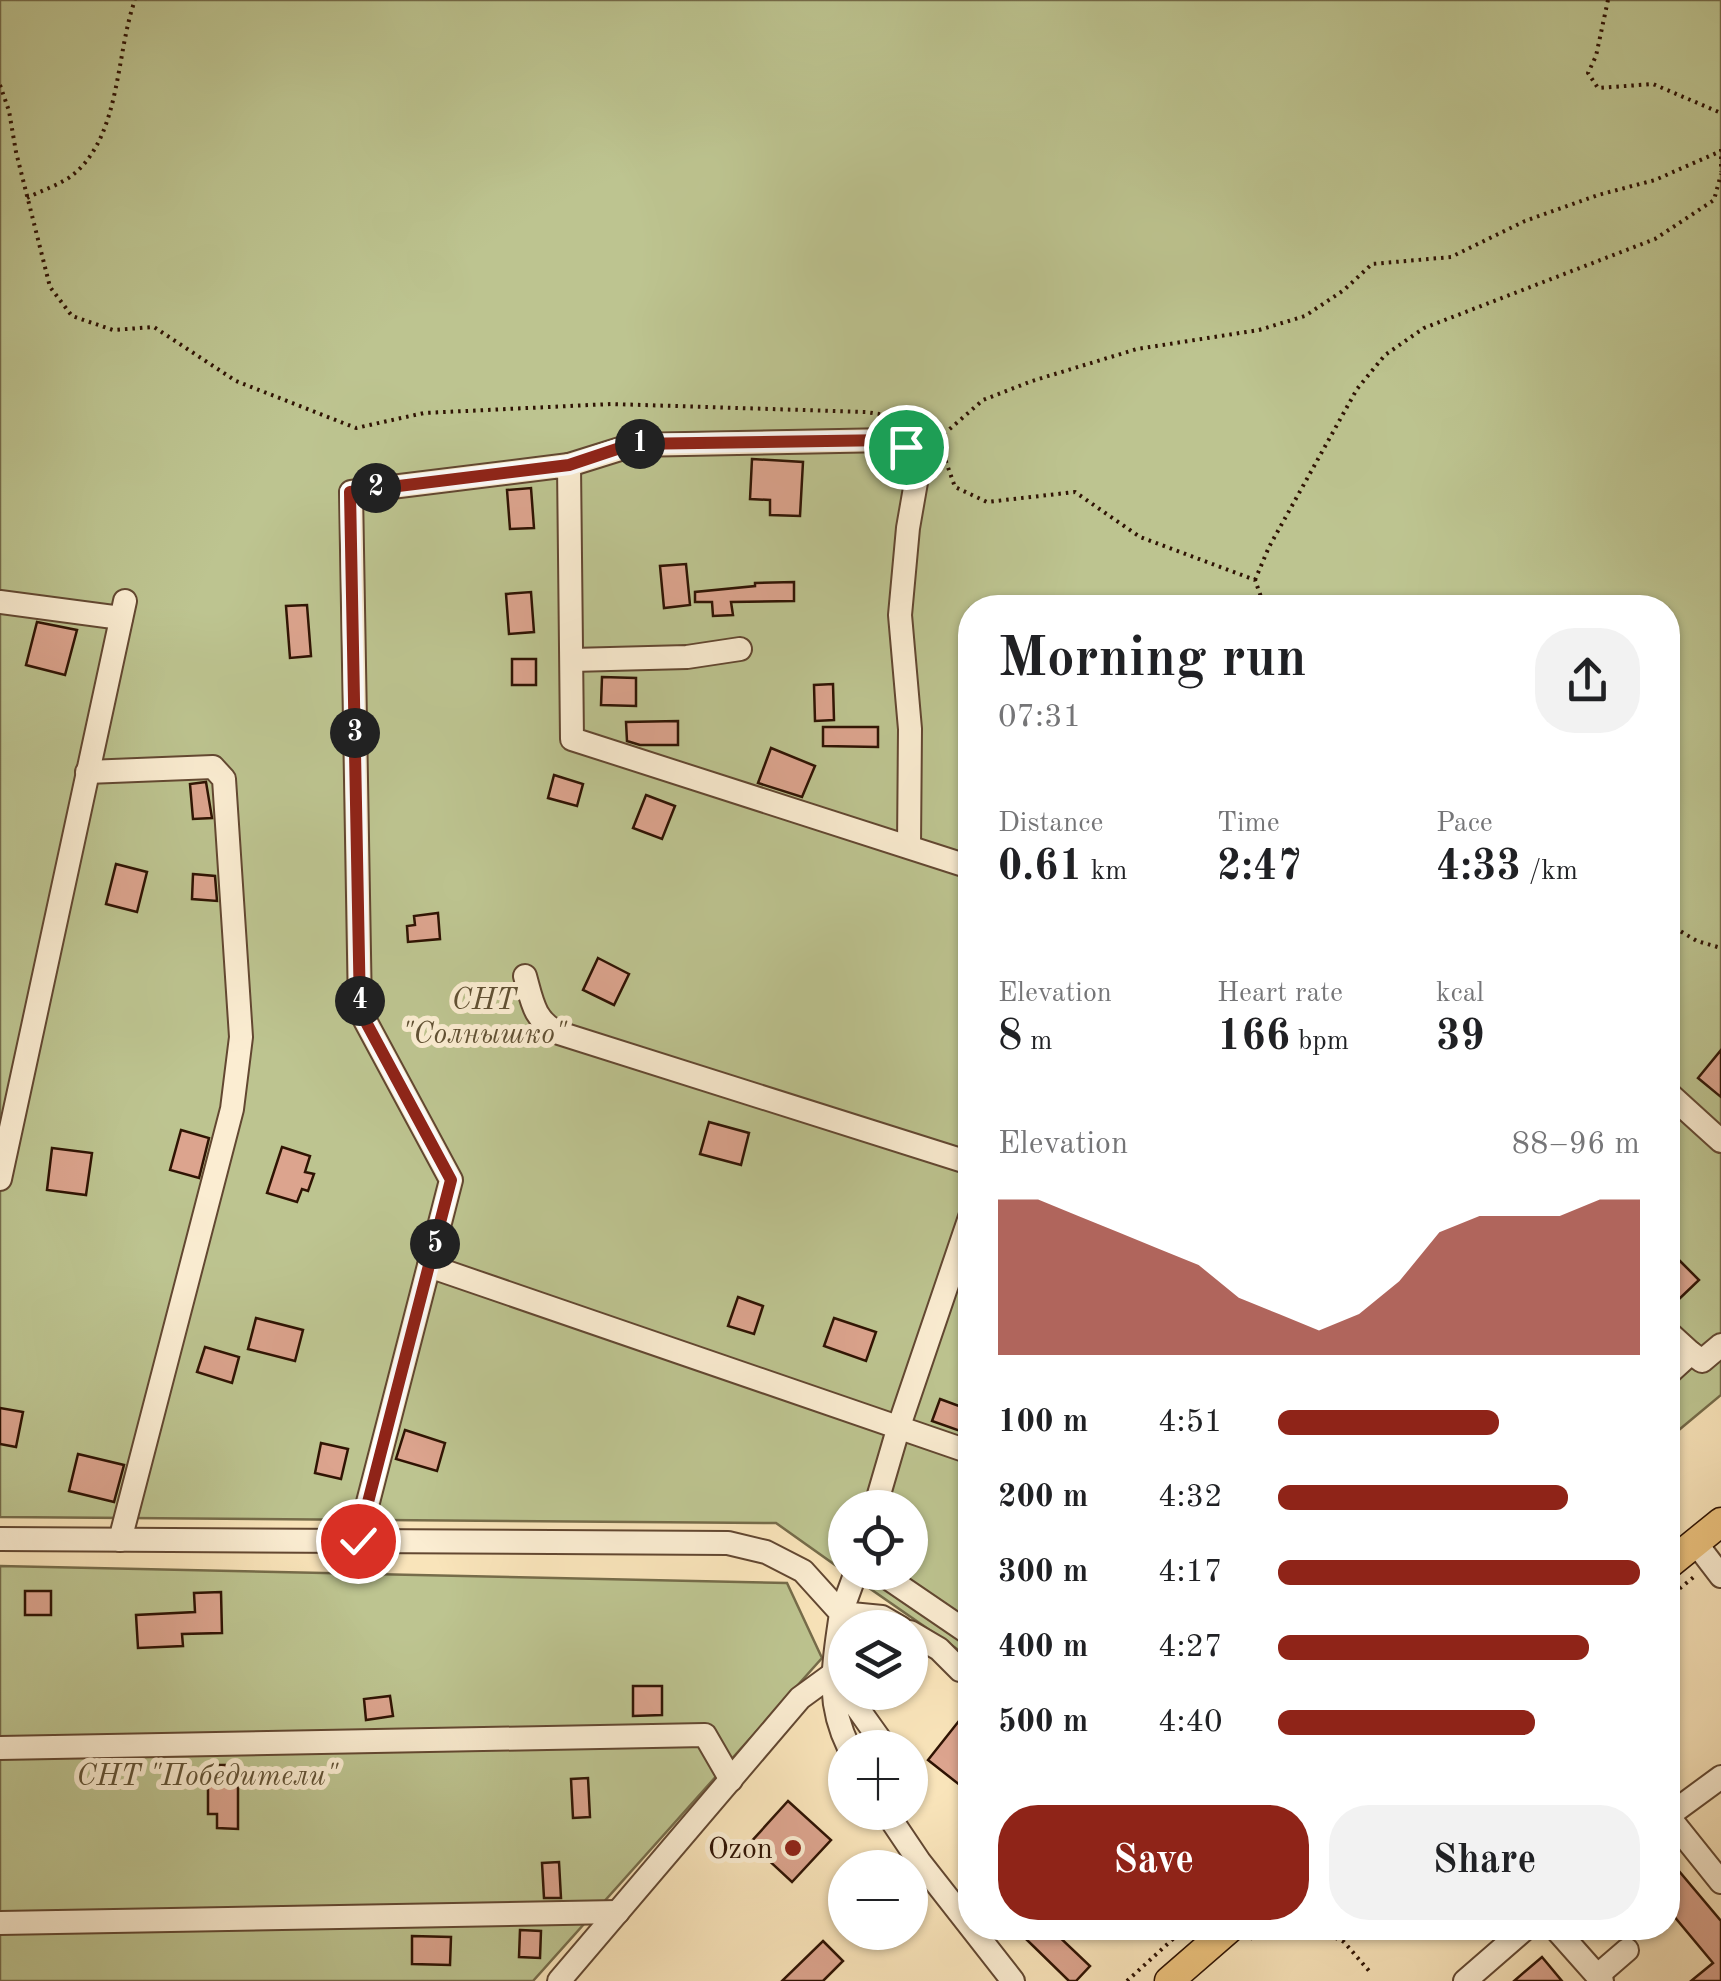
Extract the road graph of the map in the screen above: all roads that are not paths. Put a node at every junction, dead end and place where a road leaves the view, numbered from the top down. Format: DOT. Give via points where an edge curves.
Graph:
graph roads {
  1 [pos="569,465"];
  2 [pos="0,602"];
  3 [pos="740,649"];
  4 [pos="572,660"];
  5 [pos="87,772"];
  6 [pos="908,846"];
  7 [pos="958,863"];
  8 [pos="525,976"];
  9 [pos="1680,1104"];
  10 [pos="1721,1141"];
  11 [pos="958,1159"];
  12 [pos="0,1179"];
  13 [pos="958,1252"];
  14 [pos="430,1266"];
  15 [pos="1680,1343"];
  16 [pos="1721,1346"];
  17 [pos="1691,1353"];
  18 [pos="1680,1363"];
  19 [pos="899,1426"];
  20 [pos="958,1448"];
  21 [pos="880,1490"];
  22 [pos="1721,1522"];
  23 [pos="0,1540"];
  24 [pos="120,1540"];
  25 [pos="358,1541"];
  26 [pos="1696,1542"];
  27 [pos="1680,1555"];
  28 [pos="1721,1576"];
  29 [pos="905,1590"];
  30 [pos="838,1610"];
  31 [pos="958,1626"];
  32 [pos="928,1643"];
  33 [pos="958,1668"];
  34 [pos="828,1688"];
  35 [pos="0,1748"];
  36 [pos="1721,1777"];
  37 [pos="731,1780"];
  38 [pos="1680,1807"];
  39 [pos="899,1830"];
  40 [pos="1680,1831"];
  41 [pos="1721,1882"];
  42 [pos="618,1912"];
  43 [pos="958,1912"];
  44 [pos="0,1924"];
  45 [pos="980,1940"];
  46 [pos="1216,1940"];
  47 [pos="1512,1940"];
  48 [pos="1566,1940"];
  49 [pos="1626,1950"];
  50 [pos="1600,1978"];
  51 [pos="559,1981"];
  52 [pos="1013,1981"];
  53 [pos="1168,1981"];
  54 [pos="1465,1981"];
  1 -- 4 [label="street"];
  1 -- 6 [label="street" via="632,444 890,440 906,447 919,465 900,615 910,729"];
  1 -- 14 [label="street" via="350,492 360,1011 451,1180"];
  2 -- 5 [label="street" via="123,610"];
  3 -- 4 [label="street"];
  4 -- 6 [label="street" via="572,739"];
  5 -- 12 [label="street"];
  5 -- 24 [label="street" via="213,767 224,779 241,1038 232,1109"];
  6 -- 7 [label="street"];
  8 -- 11 [label="street" via="535,1014 559,1033"];
  9 -- 10 [label="street"];
  13 -- 19 [label="street"];
  14 -- 19 [label="street"];
  14 -- 25 [label="street"];
  15 -- 17 [label="street"];
  16 -- 17 [label="street" via="1702,1361"];
  17 -- 18 [label="street"];
  19 -- 20 [label="street"];
  19 -- 21 [label="street"];
  22 -- 26 [label="main road"];
  23 -- 24 [label="street"];
  24 -- 25 [label="street"];
  25 -- 30 [label="street" via="728,1543 803,1571"];
  26 -- 27 [label="main road"];
  26 -- 28 [label="street"];
  29 -- 31 [label="street"];
  32 -- 33 [label="street"];
  34 -- 37 [label="street" via="800,1698"];
  35 -- 37 [label="street" via="705,1735"];
  36 -- 38 [label="street"];
  37 -- 42 [label="street"];
  39 -- 43 [label="street"];
  40 -- 41 [label="street"];
  42 -- 44 [label="street"];
  42 -- 51 [label="street"];
  45 -- 52 [label="street"];
  46 -- 53 [label="main road"];
  47 -- 54 [label="street"];
  48 -- 50 [label="street"];
  49 -- 50 [label="street"];
}
